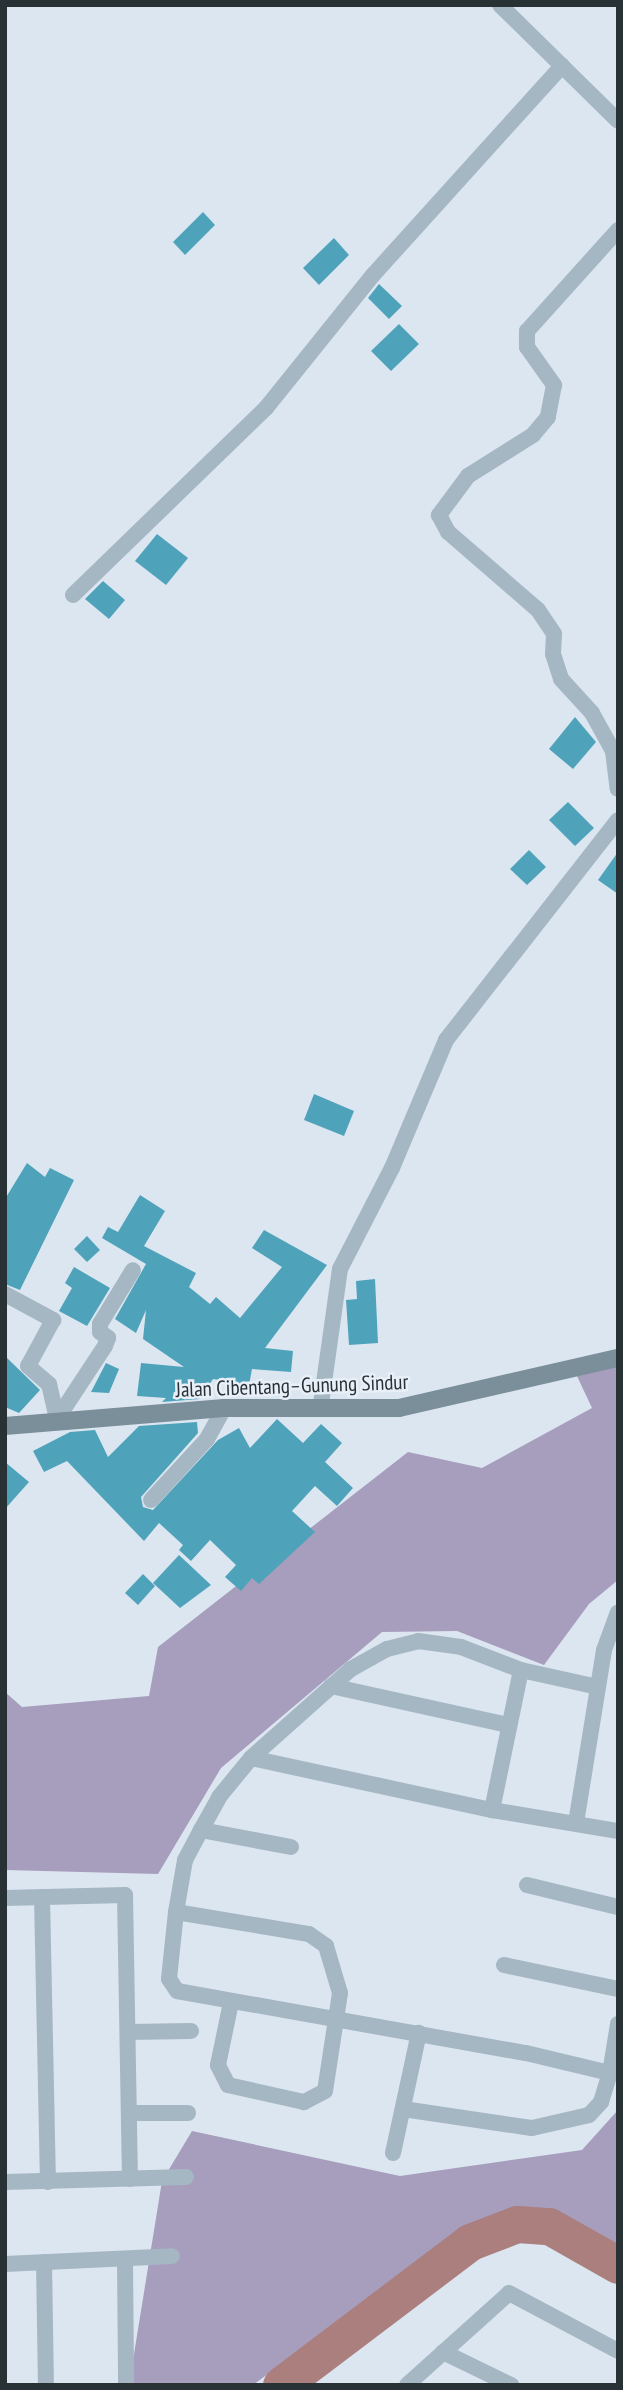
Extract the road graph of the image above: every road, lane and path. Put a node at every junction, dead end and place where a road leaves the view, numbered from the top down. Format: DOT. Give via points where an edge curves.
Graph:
graph roads {
  1 [pos="500,5"];
  2 [pos="562,66"];
  3 [pos="618,121"];
  4 [pos="618,230"];
  5 [pos="73,595"];
  6 [pos="618,789"];
  7 [pos="618,820"];
  8 [pos="133,1270"];
  9 [pos="5,1294"];
  10 [pos="618,1358"];
  11 [pos="321,1404"];
  12 [pos="224,1408"];
  13 [pos="58,1419"];
  14 [pos="5,1426"];
  15 [pos="151,1500"];
  16 [pos="618,1612"];
  17 [pos="521,1670"];
  18 [pos="331,1686"];
  19 [pos="598,1687"];
  20 [pos="509,1725"];
  21 [pos="251,1758"];
  22 [pos="492,1810"];
  23 [pos="576,1823"];
  24 [pos="201,1830"];
  25 [pos="618,1831"];
  26 [pos="291,1847"];
  27 [pos="527,1885"];
  28 [pos="42,1897"];
  29 [pos="5,1898"];
  30 [pos="618,1907"];
  31 [pos="176,1912"];
  32 [pos="504,1965"];
  33 [pos="618,1989"];
  34 [pos="231,2002"];
  35 [pos="339,2019"];
  36 [pos="618,2024"];
  37 [pos="191,2031"];
  38 [pos="128,2032"];
  39 [pos="419,2033"];
  40 [pos="611,2073"];
  41 [pos="404,2109"];
  42 [pos="129,2113"];
  43 [pos="188,2113"];
  44 [pos="393,2153"];
  45 [pos="186,2177"];
  46 [pos="130,2179"];
  47 [pos="5,2182"];
  48 [pos="48,2182"];
  49 [pos="172,2256"];
  50 [pos="125,2260"];
  51 [pos="44,2262"];
  52 [pos="5,2264"];
  53 [pos="618,2351"];
  54 [pos="443,2352"];
  55 [pos="46,2385"];
  56 [pos="126,2385"];
  57 [pos="407,2385"];
  58 [pos="511,2385"];
  1 -- 2 [label="street"];
  2 -- 3 [label="street"];
  2 -- 5 [label="street" via="373,275 266,408"];
  4 -- 6 [label="street" via="527,331 527,347 554,384 548,418 533,435 468,477 439,514 448,532 538,610 554,634 552,654 561,679 592,713 613,751"];
  7 -- 11 [label="street" via="446,1040 392,1168 340,1269"];
  8 -- 13 [label="street" via="100,1324 100,1332 108,1338 105,1346"];
  9 -- 13 [label="street" via="53,1320 28,1366 49,1384"];
  10 -- 11 [label="street, Jalan Cibentang–Gunung Sindur" via="399,1408"];
  11 -- 12 [label="street, Jalan Cibentang–Gunung Sindur"];
  12 -- 13 [label="street, Jalan Cibentang–Gunung Sindur"];
  12 -- 15 [label="street" via="207,1439"];
  13 -- 14 [label="street, Jalan Cibentang–Gunung Sindur"];
  16 -- 19 [label="street" via="604,1650"];
  17 -- 18 [label="street" via="461,1647 418,1641 387,1649"];
  17 -- 19 [label="street"];
  17 -- 20 [label="street"];
  18 -- 20 [label="street"];
  18 -- 21 [label="street"];
  19 -- 23 [label="street"];
  20 -- 22 [label="street"];
  21 -- 22 [label="street"];
  21 -- 24 [label="street" via="219,1797"];
  22 -- 23 [label="street"];
  23 -- 25 [label="street"];
  24 -- 26 [label="street"];
  24 -- 31 [label="street" via="185,1860"];
  27 -- 30 [label="street"];
  28 -- 29 [label="street"];
  28 -- 38 [label="street" via="125,1895"];
  28 -- 48 [label="street"];
  31 -- 34 [label="street" via="169,1979 192,1996"];
  31 -- 35 [label="street" via="309,1934 326,1947 340,1993"];
  32 -- 33 [label="street"];
  34 -- 35 [label="street"];
  34 -- 35 [label="street" via="220,2076 228,2085 304,2102 325,2091"];
  35 -- 39 [label="street"];
  36 -- 40 [label="street"];
  37 -- 38 [label="street"];
  38 -- 42 [label="street"];
  39 -- 40 [label="street"];
  39 -- 41 [label="street"];
  40 -- 41 [label="street" via="601,2102 589,2115 531,2128"];
  41 -- 44 [label="street"];
  42 -- 43 [label="street"];
  42 -- 46 [label="street"];
  45 -- 46 [label="street"];
  46 -- 48 [label="street"];
  47 -- 48 [label="street"];
  49 -- 50 [label="street"];
  50 -- 51 [label="street"];
  50 -- 56 [label="street"];
  51 -- 52 [label="street"];
  51 -- 55 [label="street"];
  53 -- 54 [label="street" via="509,2293"];
  54 -- 57 [label="street"];
  54 -- 58 [label="street"];
}
